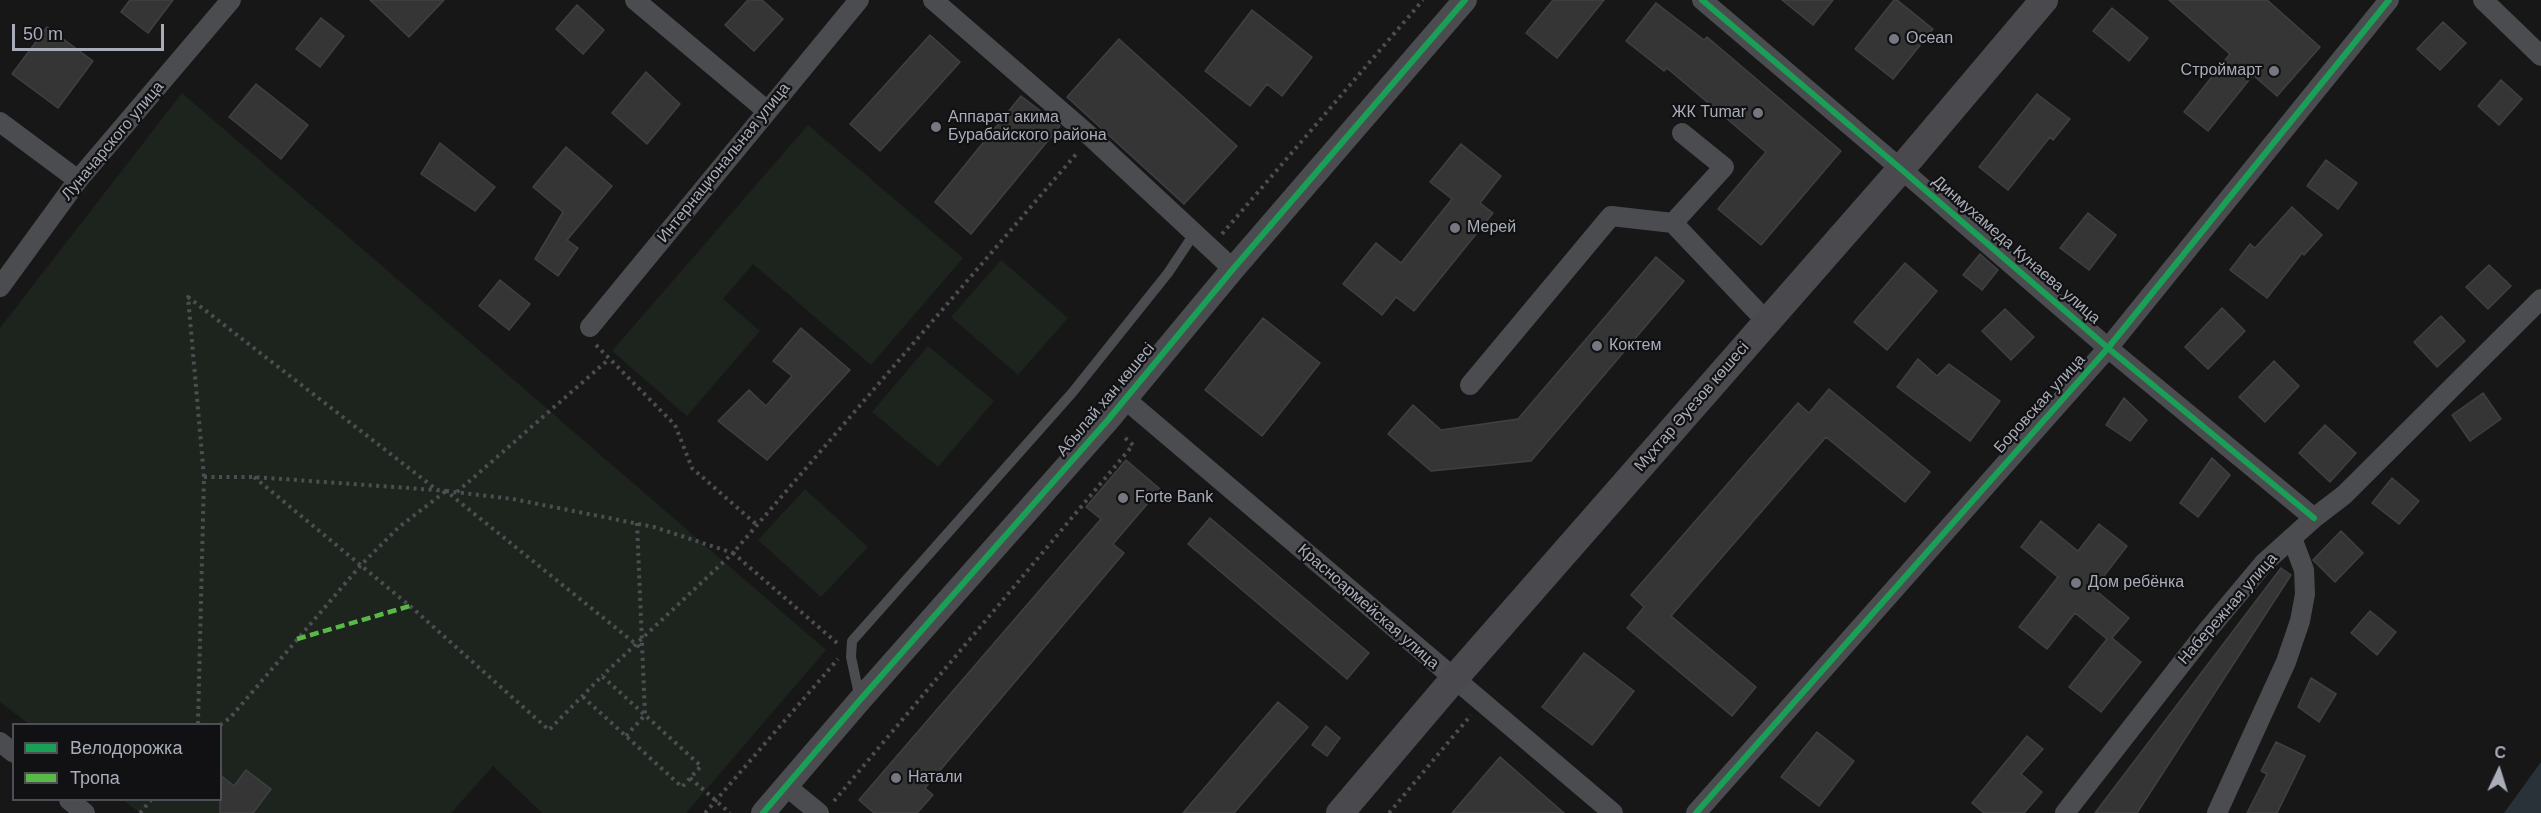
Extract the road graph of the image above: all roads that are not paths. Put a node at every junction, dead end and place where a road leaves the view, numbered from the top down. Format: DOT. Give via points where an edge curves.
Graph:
graph roads {
  1 [pos="231,0"];
  2 [pos="635,0"];
  3 [pos="859,0"];
  4 [pos="933,0"];
  5 [pos="1465,0"];
  6 [pos="1702,0"];
  7 [pos="2044,0"];
  8 [pos="2389,0"];
  9 [pos="2483,0"];
  10 [pos="2541,56"];
  11 [pos="766,110"];
  12 [pos="0,122"];
  13 [pos="1682,133"];
  14 [pos="1901,168"];
  15 [pos="78,180"];
  16 [pos="1673,224"];
  17 [pos="1194,234"];
  18 [pos="1233,269"];
  19 [pos="0,287"];
  20 [pos="2541,299"];
  21 [pos="1767,322"];
  22 [pos="590,327"];
  23 [pos="2108,348"];
  24 [pos="1470,385"];
  25 [pos="1125,399"];
  26 [pos="2314,518"];
  27 [pos="2292,538"];
  28 [pos="1453,680"];
  29 [pos="860,700"];
  30 [pos="0,742"];
  31 [pos="12,751"];
  32 [pos="786,786"];
  33 [pos="70,801"];
  34 [pos="825,808"];
  35 [pos="85,813"];
  36 [pos="763,813"];
  37 [pos="1340,813"];
  38 [pos="1612,813"];
  39 [pos="1696,813"];
  40 [pos="2065,813"];
  41 [pos="2217,813"];
  1 -- 15 [label="street, Луначарского улица"];
  2 -- 11 [label="street"];
  3 -- 11 [label="street, Интернациональная улица"];
  4 -- 17 [label="street" via="1091,137"];
  5 -- 18 [label="street, Абылай хан көшесі"];
  6 -- 14 [label="street, Динмухамеда Кунаева улица"];
  7 -- 14 [label="main road, Мұхтар Әуезов көшесі"];
  8 -- 23 [label="street, Боровская улица"];
  9 -- 10 [label="street"];
  11 -- 22 [label="street, Интернациональная улица"];
  12 -- 15 [label="street"];
  13 -- 16 [label="street" via="1724,167"];
  14 -- 21 [label="main road, Мұхтар Әуезов көшесі"];
  14 -- 23 [label="street, Динмухамеда Кунаева улица"];
  15 -- 19 [label="street, Луначарского улица"];
  16 -- 21 [label="street"];
  16 -- 24 [label="street" via="1611,216"];
  17 -- 18 [label="street"];
  17 -- 29 [label="lane" via="1168,273 1072,393 852,641 851,657"];
  18 -- 25 [label="street, Абылай хан көшесі"];
  20 -- 26 [label="street, Набережная улица" via="2344,495"];
  21 -- 28 [label="main road, Мұхтар Әуезов көшесі"];
  23 -- 26 [label="street, Динмухамеда Кунаева улица"];
  23 -- 39 [label="street, Боровская улица"];
  25 -- 28 [label="street, Красноармейская улица"];
  25 -- 29 [label="street, Абылай хан көшесі"];
  26 -- 27 [label="street, Набережная улица"];
  27 -- 40 [label="street, Набережная улица" via="2264,563 2207,631"];
  27 -- 41 [label="street" via="2304,570 2300,621 2286,662"];
  28 -- 37 [label="main road, Мұхтар Әуезов көшесі"];
  28 -- 38 [label="street, Красноармейская улица"];
  29 -- 32 [label="street, Абылай хан көшесі"];
  30 -- 31 [label="street"];
  32 -- 34 [label="street"];
  32 -- 36 [label="street, Абылай хан көшесі"];
  33 -- 35 [label="street"];
}
